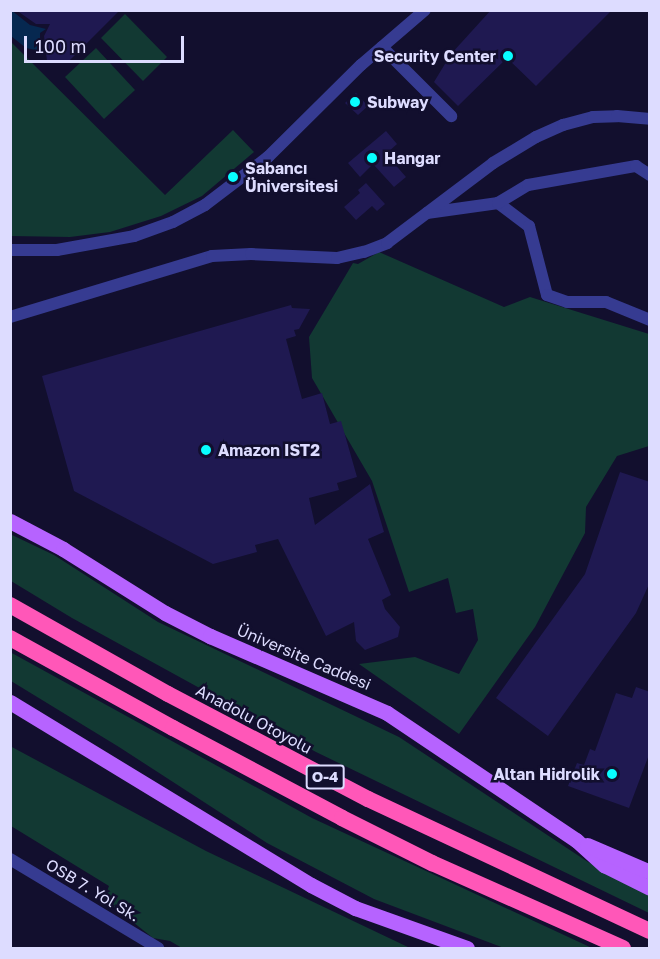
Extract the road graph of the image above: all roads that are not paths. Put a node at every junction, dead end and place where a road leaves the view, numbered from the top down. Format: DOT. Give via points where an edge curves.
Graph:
graph roads {
  1 [pos="425,10"];
  2 [pos="382,47"];
  3 [pos="451,116"];
  4 [pos="650,119"];
  5 [pos="650,175"];
  6 [pos="498,203"];
  7 [pos="426,213"];
  8 [pos="10,250"];
  9 [pos="10,317"];
  10 [pos="650,320"];
  11 [pos="10,521"];
  12 [pos="10,605"];
  13 [pos="10,638"];
  14 [pos="10,702"];
  15 [pos="576,840"];
  16 [pos="10,860"];
  17 [pos="650,872"];
  18 [pos="650,888"];
  19 [pos="355,908"];
  20 [pos="650,931"];
  21 [pos="158,948"];
  22 [pos="439,948"];
  23 [pos="466,948"];
  24 [pos="623,948"];
  1 -- 2 [label="street"];
  2 -- 3 [label="street"];
  2 -- 8 [label="street" via="268,157 206,205 134,236 57,250"];
  4 -- 7 [label="street" via="593,117 554,129 493,163"];
  5 -- 6 [label="street" via="636,166 528,185"];
  6 -- 7 [label="street"];
  6 -- 10 [label="street" via="529,226 547,295 567,303 606,302"];
  7 -- 9 [label="street" via="387,243 364,252 337,258 212,256"];
  11 -- 15 [label="main road, Üniversite Caddesi" via="192,627 387,713"];
  12 -- 20 [label="highway, Anadolu Otoyolu / O-4" via="358,794"];
  13 -- 24 [label="highway, O-4" via="342,818 432,863"];
  14 -- 19 [label="main road"];
  15 -- 17 [label="main road"];
  15 -- 18 [label="main road" via="604,866"];
  16 -- 21 [label="street, OSB 7. Yol Sk."];
  19 -- 22 [label="main road"];
  19 -- 23 [label="main road"];
}
